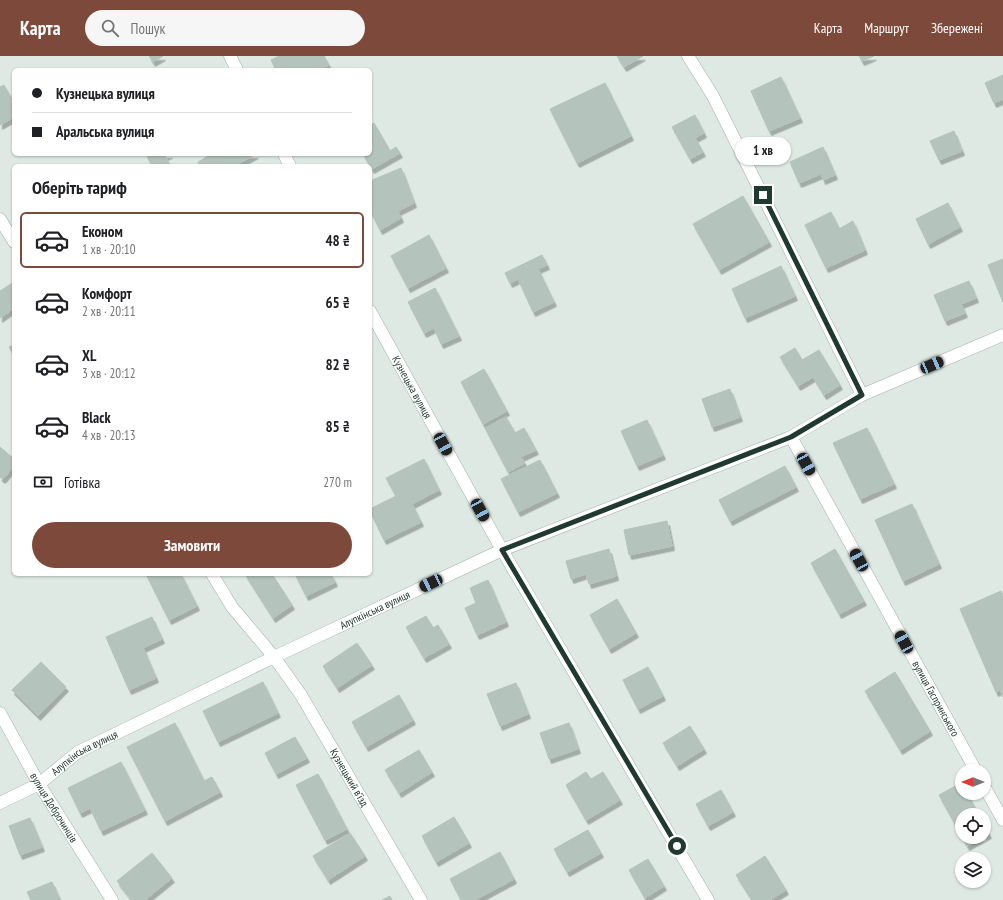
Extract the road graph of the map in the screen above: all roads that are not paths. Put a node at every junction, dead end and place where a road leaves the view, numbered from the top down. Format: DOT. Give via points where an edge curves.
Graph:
graph roads {
  1 [pos="230,56"];
  2 [pos="688,56"];
  3 [pos="236,68"];
  4 [pos="0,219"];
  5 [pos="12,239"];
  6 [pos="372,314"];
  7 [pos="1003,335"];
  8 [pos="862,395"];
  9 [pos="791,437"];
  10 [pos="502,550"];
  11 [pos="213,576"];
  12 [pos="274,657"];
  13 [pos="0,713"];
  14 [pos="972,764"];
  15 [pos="39,784"];
  16 [pos="991,799"];
  17 [pos="0,803"];
  18 [pos="1003,820"];
  19 [pos="112,900"];
  20 [pos="421,900"];
  21 [pos="708,900"];
  1 -- 3 [label="street"];
  2 -- 8 [label="street" via="713,96"];
  4 -- 5 [label="street"];
  6 -- 10 [label="street, Кузнецька вулиця"];
  7 -- 8 [label="street, Алупкінська вулиця"];
  8 -- 9 [label="street, Алупкінська вулиця"];
  9 -- 10 [label="street, Алупкінська вулиця"];
  9 -- 14 [label="street, вулиця Гаспринського"];
  10 -- 12 [label="street, Алупкінська вулиця"];
  10 -- 21 [label="street, Кузнецька вулиця"];
  11 -- 12 [label="street, Кузнецький в’їзд" via="232,607"];
  12 -- 15 [label="street, Алупкінська вулиця" via="78,752"];
  12 -- 20 [label="street, Кузнецький в’їзд" via="301,695"];
  13 -- 15 [label="street, вулиця Доброчинців"];
  15 -- 17 [label="street, Алупкінська вулиця"];
  15 -- 19 [label="street, вулиця Доброчинців"];
  16 -- 18 [label="street"];
}
